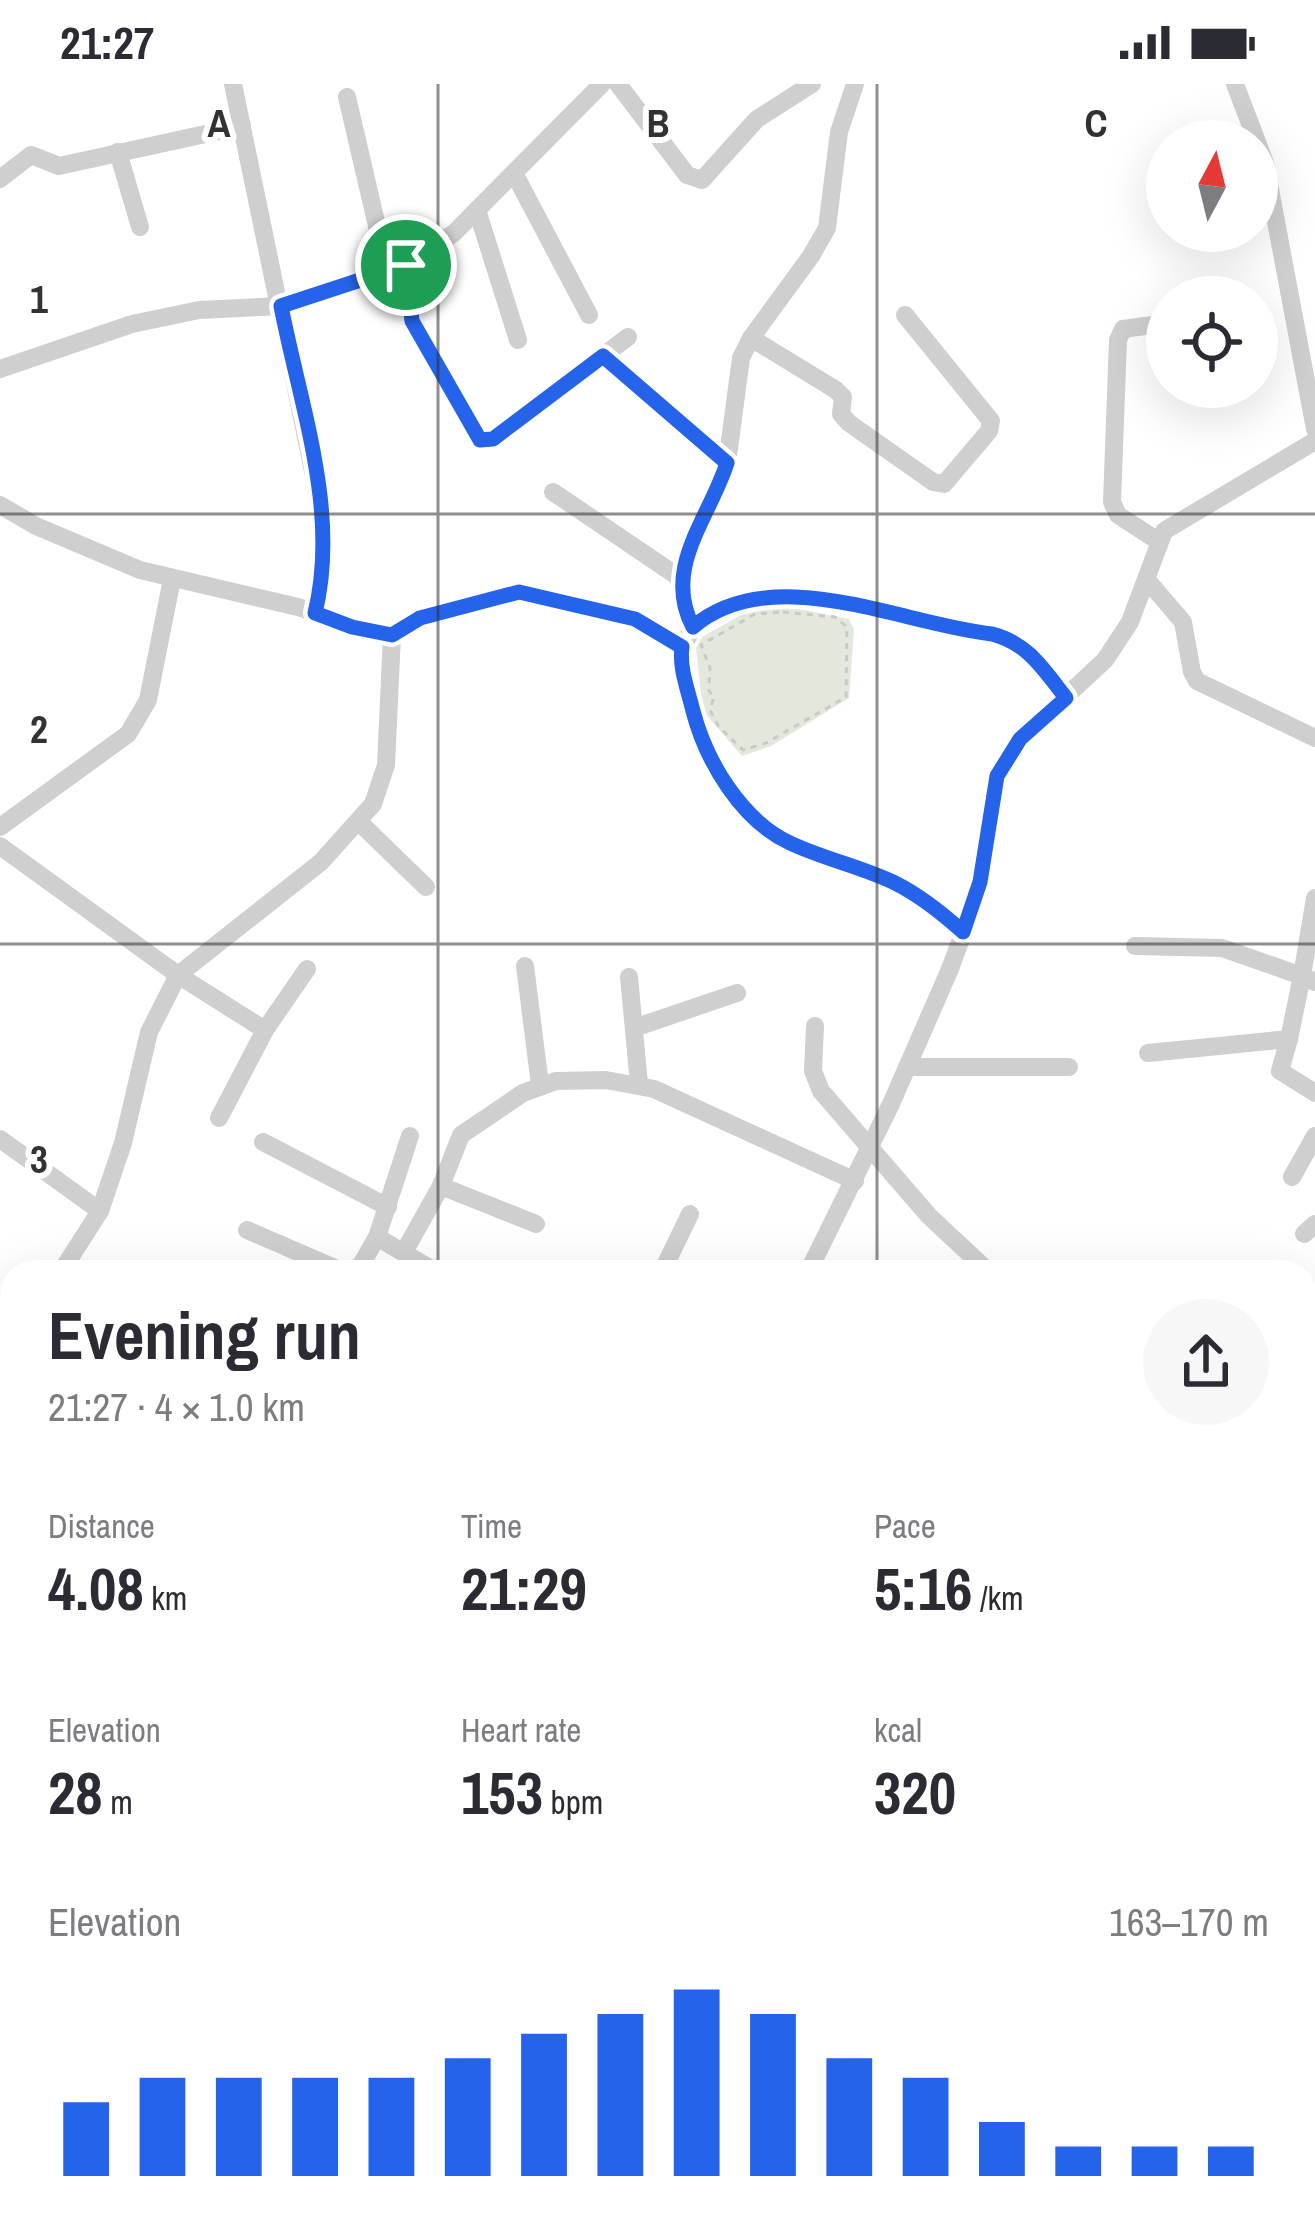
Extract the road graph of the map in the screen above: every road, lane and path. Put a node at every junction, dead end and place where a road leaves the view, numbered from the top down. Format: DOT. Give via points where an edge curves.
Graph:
graph roads {
  1 [pos="233,84"];
  2 [pos="602,84"];
  3 [pos="618,84"];
  4 [pos="812,84"];
  5 [pos="855,84"];
  6 [pos="1234,84"];
  7 [pos="347,97"];
  8 [pos="242,126"];
  9 [pos="118,152"];
  10 [pos="514,173"];
  11 [pos="0,179"];
  12 [pos="477,210"];
  13 [pos="140,227"];
  14 [pos="397,267"];
  15 [pos="281,306"];
  16 [pos="589,315"];
  17 [pos="905,315"];
  18 [pos="1146,325"];
  19 [pos="628,337"];
  20 [pos="751,338"];
  21 [pos="518,340"];
  22 [pos="603,356"];
  23 [pos="2,366"];
  24 [pos="1315,429"];
  25 [pos="1315,441"];
  26 [pos="727,463"];
  27 [pos="554,492"];
  28 [pos="0,505"];
  29 [pos="1158,541"];
  30 [pos="680,578"];
  31 [pos="172,579"];
  32 [pos="1147,580"];
  33 [pos="315,613"];
  34 [pos="693,627"];
  35 [pos="392,635"];
  36 [pos="682,647"];
  37 [pos="704,660"];
  38 [pos="1066,698"];
  39 [pos="1315,738"];
  40 [pos="359,822"];
  41 [pos="0,827"];
  42 [pos="0,845"];
  43 [pos="427,887"];
  44 [pos="1315,898"];
  45 [pos="963,932"];
  46 [pos="1135,946"];
  47 [pos="525,966"];
  48 [pos="307,969"];
  49 [pos="178,975"];
  50 [pos="629,977"];
  51 [pos="1308,979"];
  52 [pos="736,993"];
  53 [pos="815,1026"];
  54 [pos="634,1028"];
  55 [pos="265,1030"];
  56 [pos="1289,1040"];
  57 [pos="1148,1053"];
  58 [pos="908,1067"];
  59 [pos="1069,1067"];
  60 [pos="638,1084"];
  61 [pos="540,1085"];
  62 [pos="1315,1093"];
  63 [pos="219,1118"];
  64 [pos="410,1136"];
  65 [pos="1315,1136"];
  66 [pos="0,1139"];
  67 [pos="263,1142"];
  68 [pos="869,1150"];
  69 [pos="1292,1177"];
  70 [pos="855,1180"];
  71 [pos="441,1186"];
  72 [pos="388,1207"];
  73 [pos="100,1211"];
  74 [pos="690,1214"];
  75 [pos="536,1224"];
  76 [pos="247,1230"];
  77 [pos="377,1237"];
  78 [pos="404,1252"];
  79 [pos="69,1260"];
  80 [pos="316,1260"];
  81 [pos="364,1260"];
  82 [pos="417,1260"];
  83 [pos="668,1260"];
  84 [pos="814,1260"];
  85 [pos="974,1260"];
  1 -- 8 [label="street"];
  2 -- 10 [label="street"];
  3 -- 4 [label="street" via="696,180 757,119"];
  5 -- 20 [label="street" via="839,132 827,228"];
  6 -- 24 [label="street" via="1265,163"];
  7 -- 14 [label="street"];
  8 -- 9 [label="street"];
  8 -- 15 [label="street"];
  9 -- 11 [label="street" via="58,166 31,155"];
  9 -- 13 [label="street"];
  10 -- 12 [label="street"];
  10 -- 16 [label="street"];
  12 -- 14 [label="street" via="436,248"];
  12 -- 21 [label="street"];
  14 -- 15 [label="street"];
  14 -- 22 [label="street" via="412,321 480,440 493,439"];
  15 -- 23 [label="street" via="174,314"];
  15 -- 33 [label="street" via="323,520"];
  17 -- 20 [label="street" via="991,421 944,484 849,423 836,390"];
  18 -- 29 [label="street" via="1123,328 1118,340 1112,502 1118,515"];
  19 -- 22 [label="street"];
  20 -- 26 [label="street" via="738,371"];
  22 -- 26 [label="street"];
  25 -- 29 [label="street"];
  26 -- 30 [label="street"];
  27 -- 30 [label="street"];
  28 -- 31 [label="street"];
  29 -- 32 [label="street"];
  30 -- 34 [label="street"];
  31 -- 33 [label="street"];
  31 -- 41 [label="street" via="148,700 128,734"];
  32 -- 38 [label="street" via="1105,660"];
  32 -- 39 [label="street" via="1183,622 1197,681"];
  33 -- 35 [label="street"];
  34 -- 36 [label="street"];
  34 -- 38 [label="street" via="766,596 831,601 1018,643"];
  35 -- 36 [label="street" via="420,618 519,592 635,619"];
  35 -- 40 [label="street" via="386,765"];
  36 -- 45 [label="street" via="705,747 754,816 789,843 908,890"];
  37 -- 37 [label="path" via="710,710 743,750 846,697 847,627 835,617 755,614 701,645"];
  38 -- 45 [label="street" via="1020,739 997,776"];
  40 -- 43 [label="street"];
  40 -- 49 [label="street" via="321,862"];
  42 -- 49 [label="street"];
  44 -- 51 [label="street"];
  45 -- 58 [label="street"];
  46 -- 51 [label="street" via="1222,948"];
  47 -- 61 [label="street"];
  48 -- 55 [label="street"];
  49 -- 55 [label="street"];
  49 -- 73 [label="street" via="149,1032"];
  50 -- 54 [label="street"];
  51 -- 56 [label="street"];
  52 -- 54 [label="street"];
  53 -- 68 [label="street" via="815,1080"];
  54 -- 60 [label="street"];
  55 -- 63 [label="street"];
  56 -- 57 [label="street"];
  56 -- 62 [label="street" via="1280,1071"];
  58 -- 59 [label="street"];
  58 -- 68 [label="street"];
  60 -- 61 [label="street"];
  60 -- 70 [label="street"];
  61 -- 71 [label="street" via="460,1135"];
  64 -- 72 [label="street"];
  65 -- 69 [label="street"];
  66 -- 73 [label="street"];
  67 -- 72 [label="street"];
  68 -- 70 [label="street"];
  68 -- 85 [label="street"];
  70 -- 84 [label="street"];
  71 -- 75 [label="street"];
  71 -- 78 [label="street"];
  72 -- 77 [label="street"];
  73 -- 79 [label="street"];
  74 -- 83 [label="street"];
  76 -- 80 [label="street"];
  77 -- 78 [label="street"];
  77 -- 81 [label="street"];
  78 -- 82 [label="street"];
}
